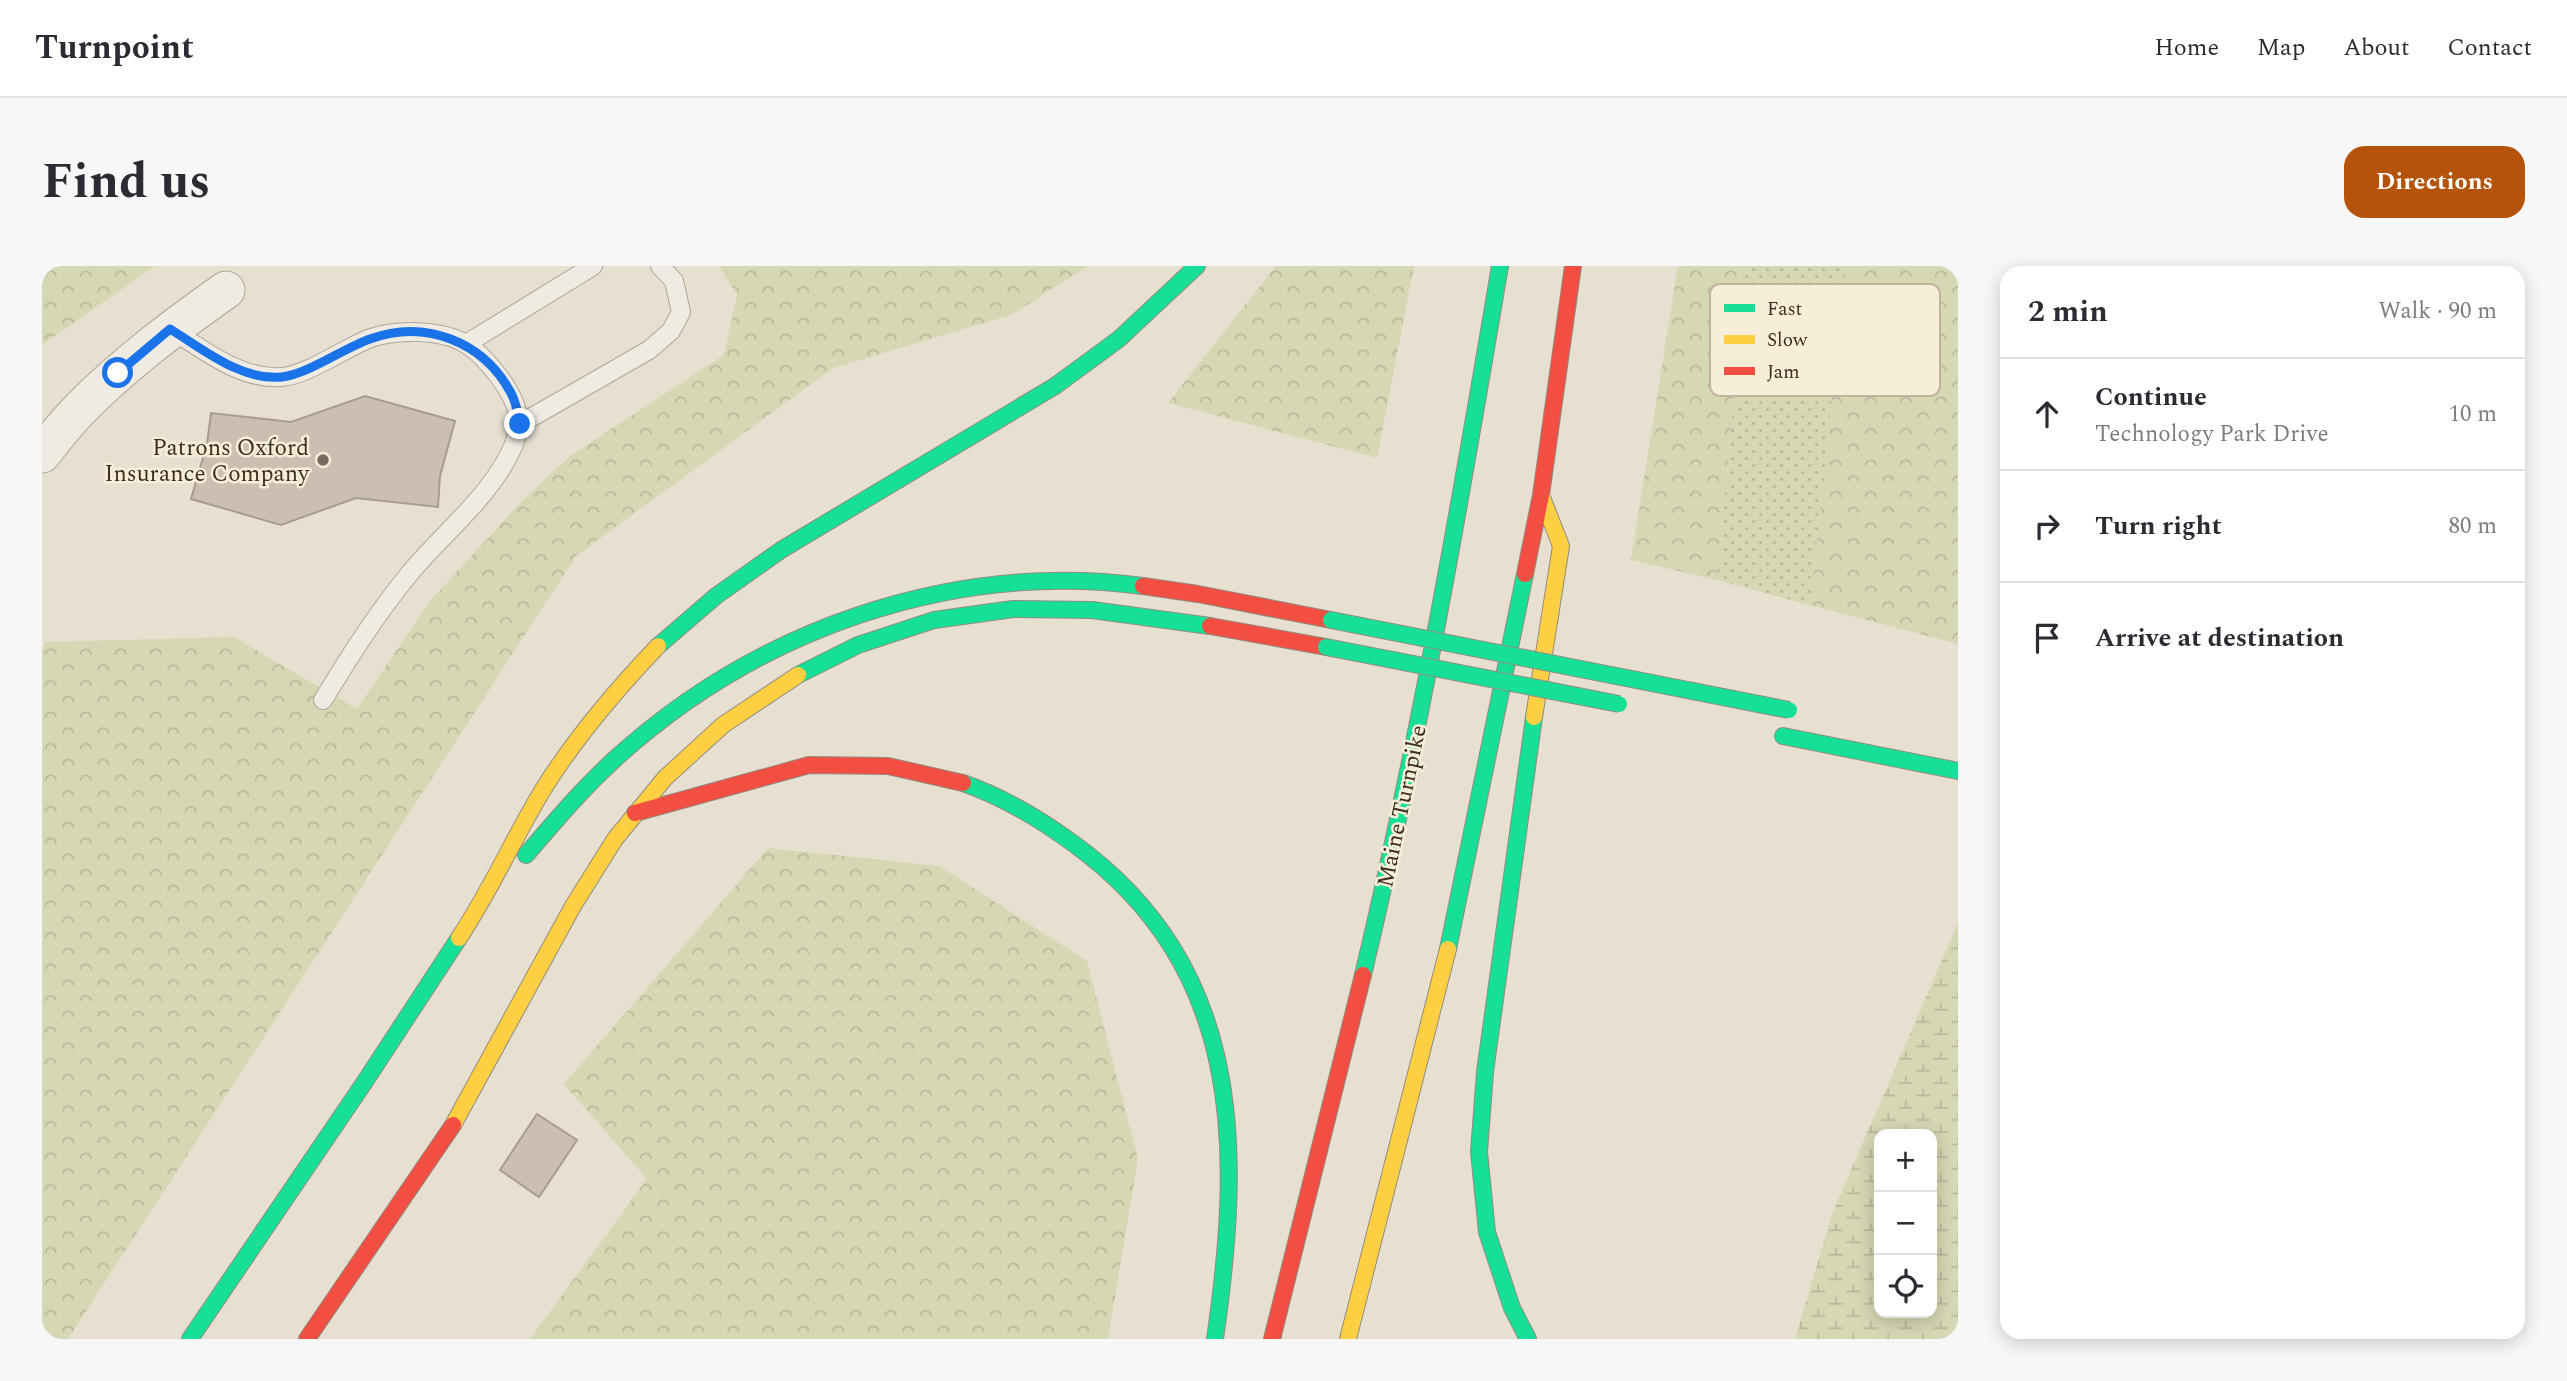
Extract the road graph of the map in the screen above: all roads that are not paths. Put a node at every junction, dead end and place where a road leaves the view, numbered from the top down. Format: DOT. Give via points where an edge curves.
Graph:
graph roads {
  1 [pos="593,266"];
  2 [pos="660,266"];
  3 [pos="1197,266"];
  4 [pos="1500,266"];
  5 [pos="1573,266"];
  6 [pos="226,290"];
  7 [pos="170,329"];
  8 [pos="466,344"];
  9 [pos="520,424"];
  10 [pos="42,454"];
  11 [pos="1541,495"];
  12 [pos="323,700"];
  13 [pos="1635,707"];
  14 [pos="1796,712"];
  15 [pos="1776,735"];
  16 [pos="1958,771"];
  17 [pos="635,813"];
  18 [pos="476,912"];
  19 [pos="190,1339"];
  20 [pos="307,1339"];
  21 [pos="1215,1339"];
  22 [pos="1272,1339"];
  23 [pos="1348,1339"];
  24 [pos="1528,1339"];
  1 -- 8 [label="lane"];
  2 -- 9 [label="lane" via="674,281 681,312 671,331 649,350"];
  3 -- 18 [label="highway" via="1119,339 1055,386 781,550 716,596 657,647 603,706 544,789"];
  4 -- 22 [label="highway, Maine Turnpike" via="1447,584 1408,780"];
  5 -- 11 [label="highway"];
  6 -- 7 [label="street"];
  7 -- 8 [label="lane" via="231,366 282,377 395,332 432,334"];
  7 -- 10 [label="street" via="78,410"];
  8 -- 9 [label="lane" via="512,394"];
  9 -- 12 [label="lane" via="496,478 382,607"];
  11 -- 23 [label="highway" via="1450,943"];
  11 -- 24 [label="highway" via="1561,546 1487,1058 1479,1152 1487,1232 1512,1308"];
  13 -- 17 [label="highway, bridge" via="1170,619 1092,610 1013,609 934,620 858,645 787,681 723,725 664,778"];
  14 -- 18 [label="highway, bridge" via="1185,592 1066,580 987,583 909,598 834,623 762,656 693,696 631,744 573,799"];
  15 -- 16 [label="highway"];
  17 -- 20 [label="highway" via="573,906 461,1112"];
  17 -- 21 [label="highway" via="809,765 888,766 965,783 1037,817 1102,864 1131,892 1178,955 1211,1029 1226,1107 1230,1190"];
  18 -- 19 [label="highway"];
}
